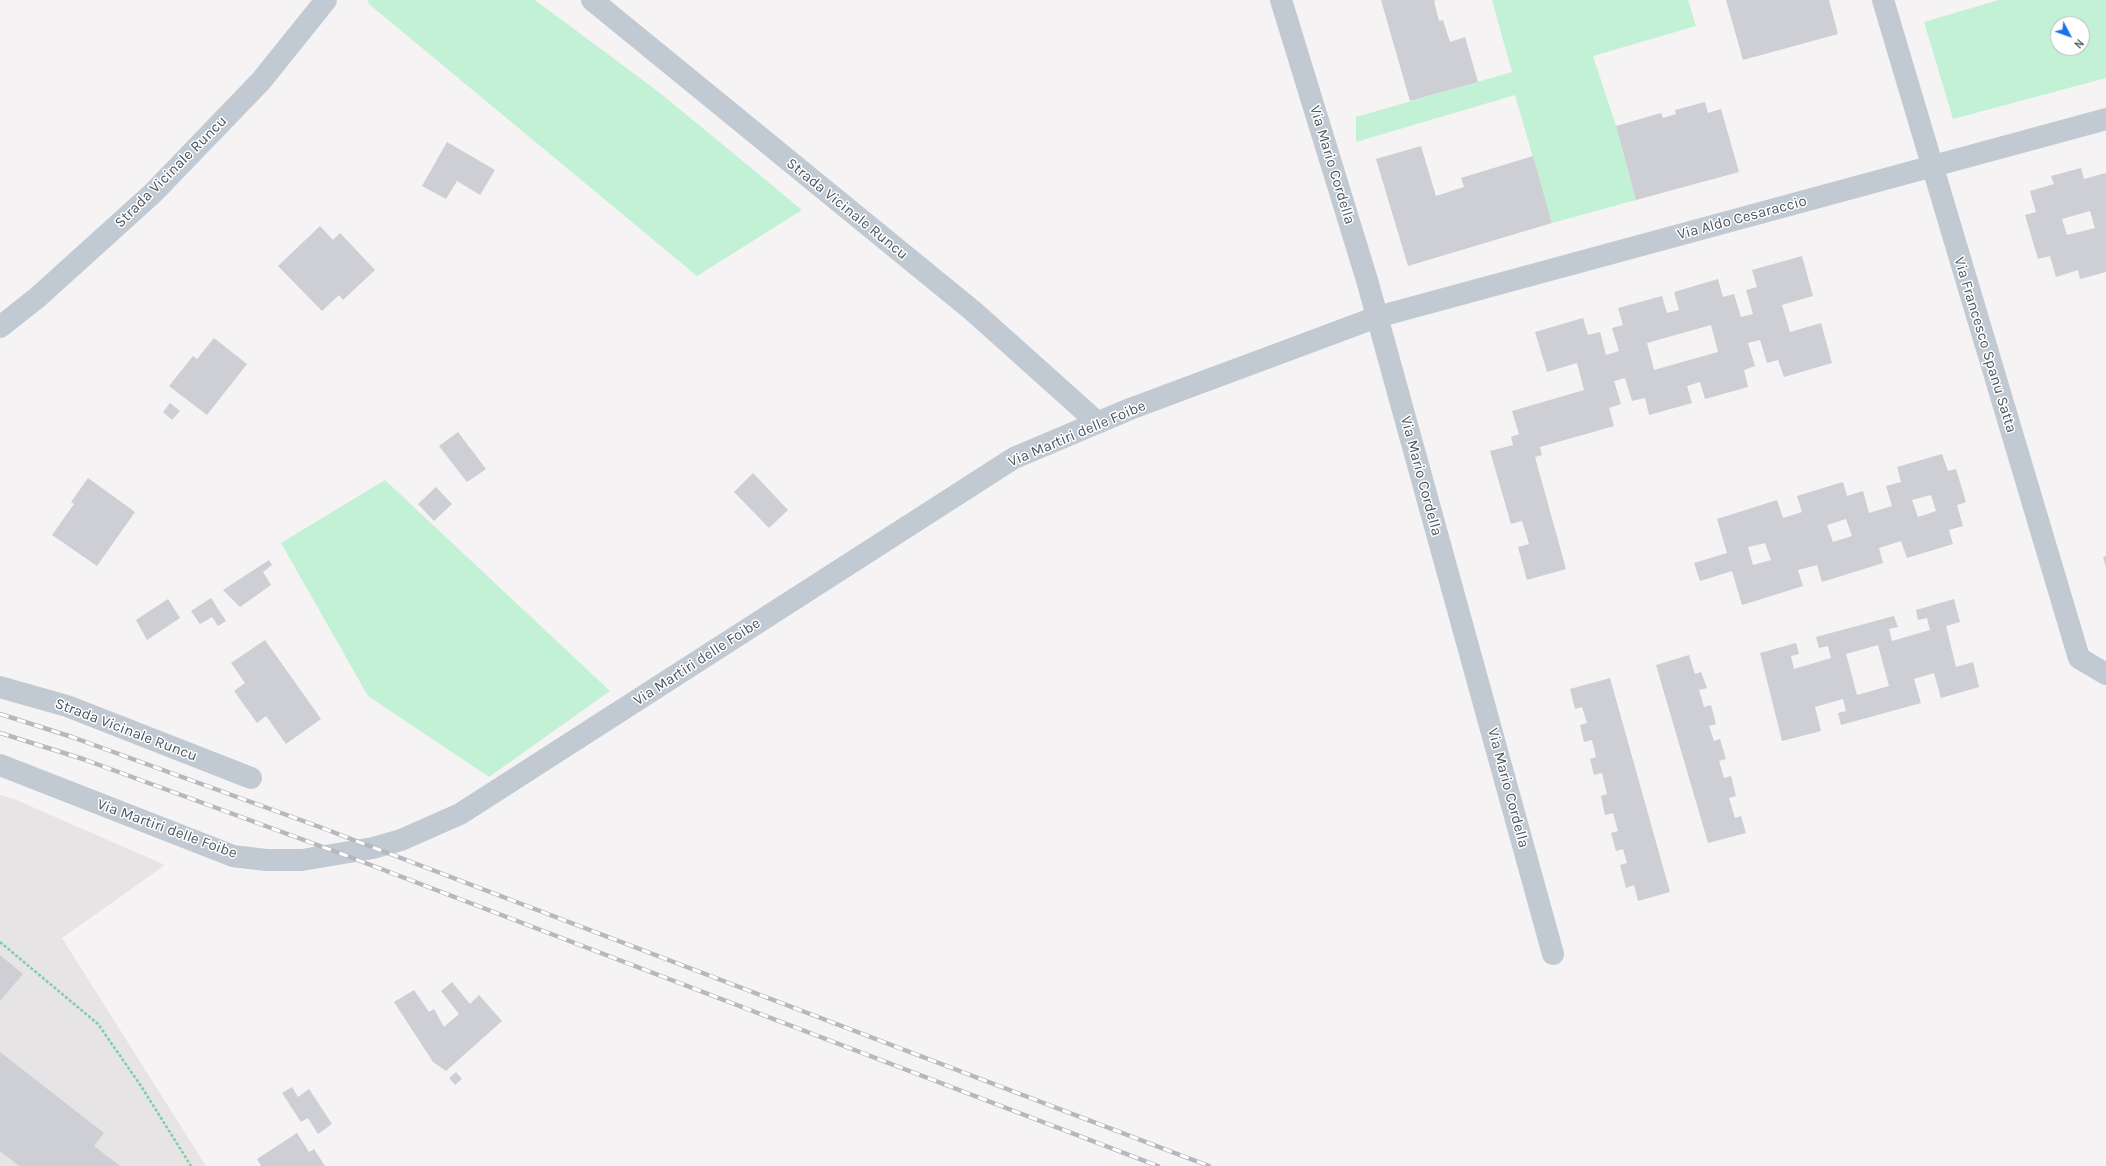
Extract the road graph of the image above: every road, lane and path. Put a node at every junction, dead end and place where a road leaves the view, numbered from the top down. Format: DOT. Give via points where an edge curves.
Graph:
graph roads {
  1 [pos="326,0"];
  2 [pos="592,0"];
  3 [pos="1281,0"];
  4 [pos="1883,0"];
  5 [pos="2106,119"];
  6 [pos="1932,167"];
  7 [pos="1377,317"];
  8 [pos="0,327"];
  9 [pos="1098,423"];
  10 [pos="2106,674"];
  11 [pos="0,687"];
  12 [pos="0,765"];
  13 [pos="251,778"];
  14 [pos="0,942"];
  15 [pos="1553,954"];
  16 [pos="191,1166"];
  1 -- 8 [label="street, Strada Vicinale Runcu" via="261,81 153,194 38,298"];
  2 -- 9 [label="street, Strada Vicinale Runcu" via="973,311"];
  3 -- 7 [label="street, Via Mario Cordella"];
  4 -- 6 [label="street, Via Francesco Spanu Satta"];
  5 -- 6 [label="street, Via Aldo Cesaraccio"];
  6 -- 7 [label="street, Via Aldo Cesaraccio"];
  6 -- 10 [label="street, Via Francesco Spanu Satta" via="2079,658"];
  7 -- 9 [label="street, Via Martiri delle Foibe"];
  7 -- 15 [label="street, Via Mario Cordella"];
  9 -- 12 [label="street, Via Martiri delle Foibe" via="1014,458 460,814 401,840 373,848 302,860 266,860 233,856"];
  11 -- 13 [label="street, Strada Vicinale Runcu" via="67,706"];
  14 -- 16 [label="path" via="98,1024 141,1086"];
}
